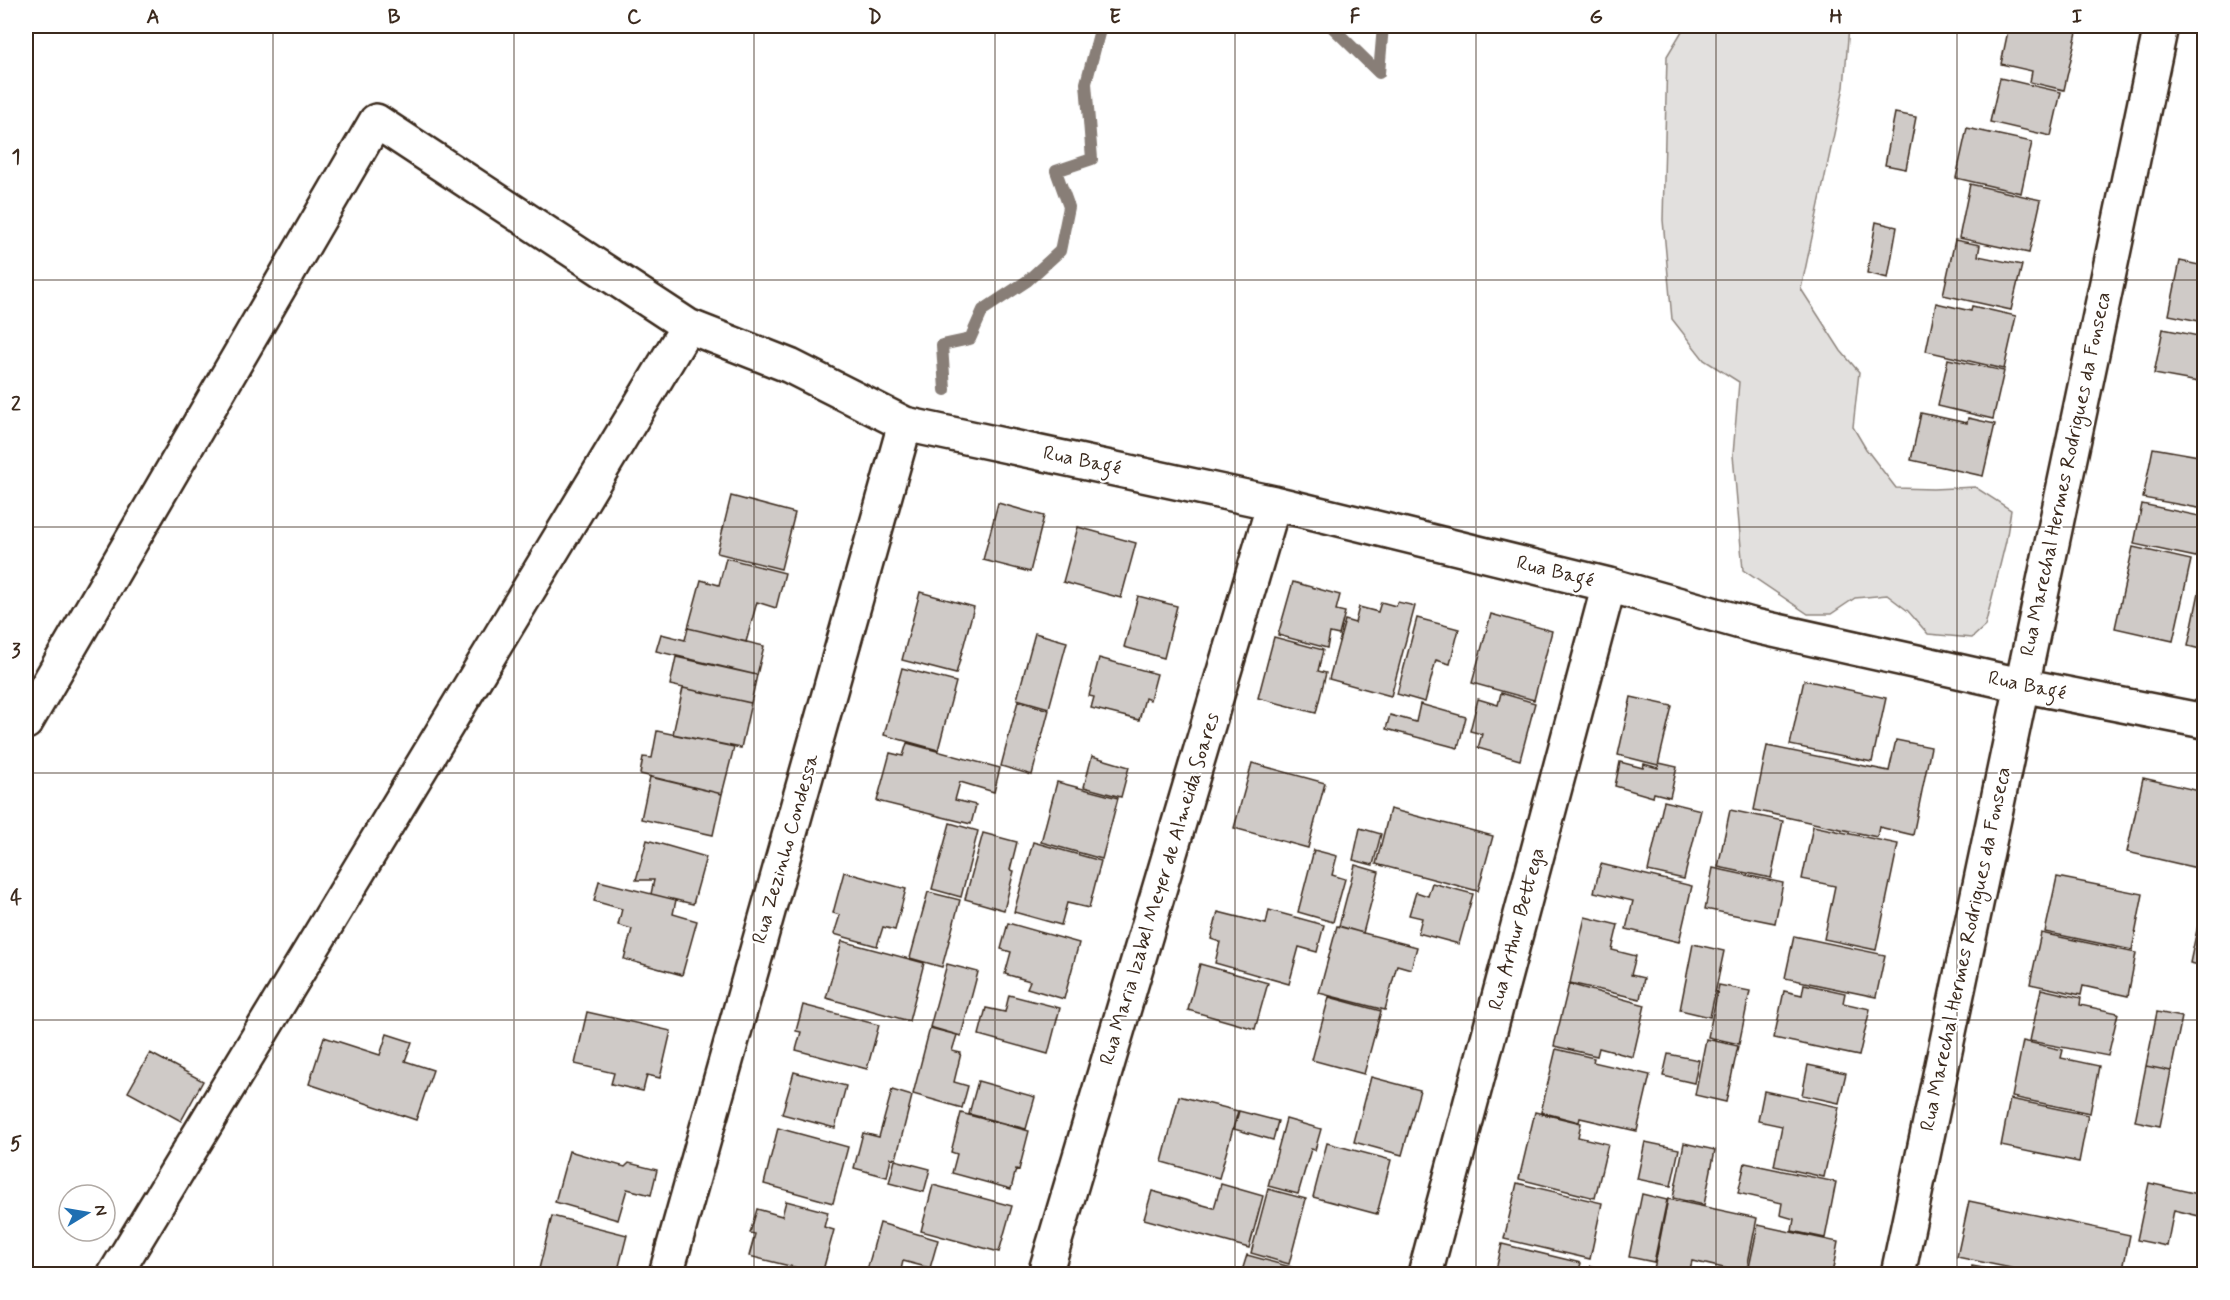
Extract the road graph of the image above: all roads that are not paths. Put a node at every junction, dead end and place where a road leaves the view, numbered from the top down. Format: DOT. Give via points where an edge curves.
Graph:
graph roads {
  1 [pos="2161,26"];
  2 [pos="688,326"];
  3 [pos="905,424"];
  4 [pos="1274,503"];
  5 [pos="1609,585"];
  6 [pos="2021,685"];
  7 [pos="2205,721"];
  8 [pos="26,722"];
  9 [pos="115,1275"];
  10 [pos="666,1275"];
  11 [pos="1046,1275"];
  12 [pos="1425,1275"];
  13 [pos="1898,1275"];
  1 -- 6 [label="street, Rua Marechal Hermes Rodrigues da Fonseca"];
  2 -- 3 [label="street, Rua Bagé" via="790,366"];
  2 -- 8 [label="street, Rua Bagé" via="376,121"];
  2 -- 9 [label="street"];
  3 -- 4 [label="street, Rua Bagé"];
  3 -- 10 [label="street, Rua Zezinho Condessa"];
  4 -- 5 [label="street, Rua Bagé"];
  4 -- 11 [label="street, Rua Maria Izabel Meyer de Almeida Soares"];
  5 -- 6 [label="street, Rua Bagé" via="1755,626"];
  5 -- 12 [label="street, Rua Arthur Bettega"];
  6 -- 7 [label="street, Rua Bagé"];
  6 -- 13 [label="street, Rua Marechal Hermes Rodrigues da Fonseca"];
}
